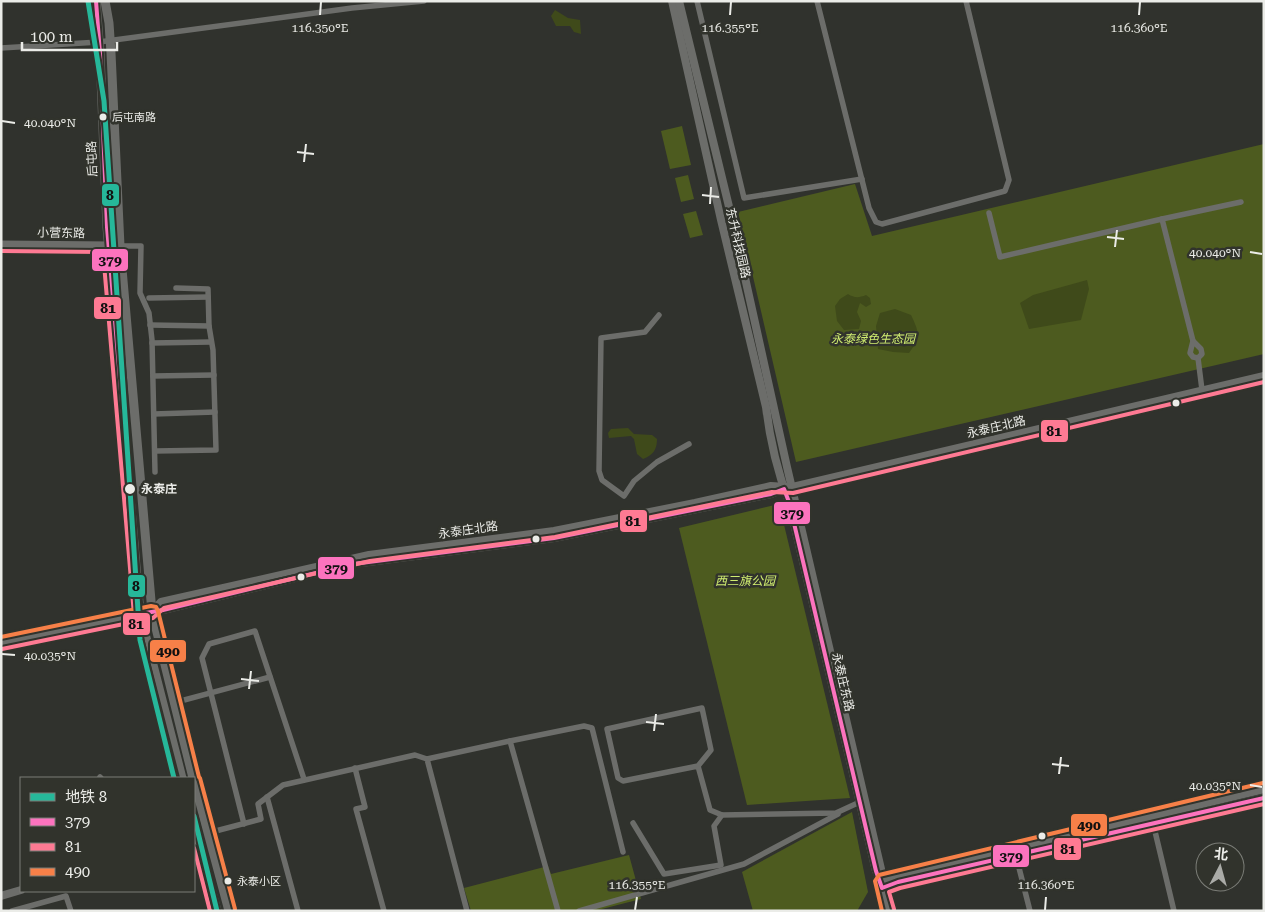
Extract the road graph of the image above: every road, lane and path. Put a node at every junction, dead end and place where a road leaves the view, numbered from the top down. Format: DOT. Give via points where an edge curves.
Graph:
graph roads {
  1 [pos="96,1"];
  2 [pos="105,1"];
  3 [pos="351,1"];
  4 [pos="424,1"];
  5 [pos="672,1"];
  6 [pos="678,1"];
  7 [pos="697,1"];
  8 [pos="816,1"];
  9 [pos="966,1"];
  10 [pos="352,8"];
  11 [pos="110,40"];
  12 [pos="99,42"];
  13 [pos="1,48"];
  14 [pos="862,179"];
  15 [pos="1241,202"];
  16 [pos="989,213"];
  17 [pos="1162,219"];
  18 [pos="1,245"];
  19 [pos="109,246"];
  20 [pos="120,246"];
  21 [pos="176,288"];
  22 [pos="208,297"];
  23 [pos="149,298"];
  24 [pos="659,315"];
  25 [pos="150,325"];
  26 [pos="208,326"];
  27 [pos="1193,341"];
  28 [pos="211,342"];
  29 [pos="152,343"];
  30 [pos="1198,358"];
  31 [pos="214,375"];
  32 [pos="153,376"];
  33 [pos="1264,376"];
  34 [pos="1202,390"];
  35 [pos="215,412"];
  36 [pos="154,414"];
  37 [pos="689,444"];
  38 [pos="154,451"];
  39 [pos="155,472"];
  40 [pos="786,487"];
  41 [pos="152,612"];
  42 [pos="140,614"];
  43 [pos="1,643"];
  44 [pos="270,677"];
  45 [pos="210,694"];
  46 [pos="173,703"];
  47 [pos="510,741"];
  48 [pos="427,759"];
  49 [pos="698,766"];
  50 [pos="355,768"];
  51 [pos="182,777"];
  52 [pos="192,777"];
  53 [pos="304,779"];
  54 [pos="195,786"];
  55 [pos="1264,789"];
  56 [pos="266,798"];
  57 [pos="1264,798"];
  58 [pos="722,815"];
  59 [pos="633,823"];
  60 [pos="244,824"];
  61 [pos="1153,824"];
  62 [pos="208,833"];
  63 [pos="195,836"];
  64 [pos="624,852"];
  65 [pos="1016,856"];
  66 [pos="881,884"];
  67 [pos="20,890"];
  68 [pos="1,896"];
  69 [pos="12,911"];
  70 [pos="71,911"];
  71 [pos="217,911"];
  72 [pos="229,911"];
  73 [pos="298,911"];
  74 [pos="384,911"];
  75 [pos="467,911"];
  76 [pos="558,911"];
  77 [pos="579,911"];
  78 [pos="888,911"];
  79 [pos="1030,911"];
  80 [pos="1174,911"];
  1 -- 12 [label="main road, 后屯路"];
  2 -- 11 [label="main road, 后屯路"];
  3 -- 10 [label="street"];
  4 -- 10 [label="street"];
  5 -- 40 [label="street, 东升科技园路" via="766,406 769,437 778,475"];
  6 -- 40 [label="street, 东升科技园路" via="734,228"];
  7 -- 14 [label="street" via="744,198"];
  8 -- 14 [label="street"];
  9 -- 14 [label="street" via="1009,180 1005,191 882,224 872,216"];
  10 -- 11 [label="street"];
  11 -- 12 [label="street"];
  11 -- 20 [label="main road, 后屯路"];
  12 -- 13 [label="street"];
  12 -- 19 [label="main road, 后屯路"];
  15 -- 17 [label="street"];
  16 -- 17 [label="street" via="1000,258"];
  17 -- 27 [label="street"];
  18 -- 19 [label="main road, 小营东路"];
  19 -- 20 [label="main road, 小营东路"];
  19 -- 42 [label="main road, 后屯路"];
  20 -- 25 [label="street" via="141,246 140,293 149,313"];
  20 -- 41 [label="main road, 后屯路"];
  21 -- 22 [label="street" via="208,288"];
  22 -- 23 [label="street"];
  22 -- 26 [label="street"];
  24 -- 37 [label="street" via="645,332 600,338 599,471 602,480 624,496 634,481 657,462"];
  25 -- 26 [label="street"];
  25 -- 29 [label="street"];
  26 -- 28 [label="street"];
  27 -- 30 [label="street" via="1201,349 1202,354"];
  27 -- 30 [label="street" via="1190,353 1193,358"];
  28 -- 29 [label="street"];
  28 -- 31 [label="street"];
  29 -- 32 [label="street"];
  30 -- 34 [label="street"];
  31 -- 32 [label="street"];
  31 -- 35 [label="street"];
  32 -- 36 [label="street"];
  33 -- 34 [label="street, 永泰庄北路"];
  34 -- 40 [label="street, 永泰庄北路"];
  35 -- 36 [label="street"];
  35 -- 38 [label="street" via="216,450"];
  36 -- 38 [label="street"];
  38 -- 39 [label="street"];
  40 -- 41 [label="street, 永泰庄北路" via="762,496 554,538 353,564"];
  40 -- 66 [label="street, 永泰庄东路"];
  41 -- 42 [label="street, 永泰庄北路"];
  41 -- 46 [label="main road, 后屯路"];
  42 -- 43 [label="street, 永泰庄北路"];
  42 -- 51 [label="main road, 后屯路"];
  44 -- 45 [label="street"];
  44 -- 45 [label="street" via="255,631 209,644 202,658"];
  44 -- 53 [label="street"];
  45 -- 46 [label="street"];
  45 -- 60 [label="street"];
  46 -- 52 [label="main road, 后屯路"];
  47 -- 48 [label="street"];
  47 -- 64 [label="street" via="584,726 592,728"];
  47 -- 76 [label="street"];
  48 -- 50 [label="street" via="415,755"];
  48 -- 75 [label="street"];
  49 -- 49 [label="street" via="711,750 702,708 606,729 618,778 623,781"];
  49 -- 58 [label="street" via="710,810"];
  50 -- 53 [label="street"];
  50 -- 74 [label="street" via="366,807 356,809"];
  53 -- 56 [label="street" via="283,785"];
  54 -- 62 [label="main road, 后屯路"];
  55 -- 66 [label="street"];
  56 -- 60 [label="street" via="258,804 261,819"];
  56 -- 73 [label="street"];
  57 -- 61 [label="street"];
  58 -- 59 [label="street" via="714,826 721,865 664,874"];
  58 -- 77 [label="street" via="836,813 862,801 744,864"];
  60 -- 62 [label="street"];
  61 -- 65 [label="street"];
  61 -- 80 [label="street"];
  62 -- 72 [label="main road, 后屯路"];
  63 -- 71 [label="main road"];
  65 -- 66 [label="street"];
  65 -- 79 [label="street"];
  66 -- 78 [label="street, 永泰庄东路"];
  67 -- 68 [label="street"];
  69 -- 70 [label="street" via="66,896"];
}
